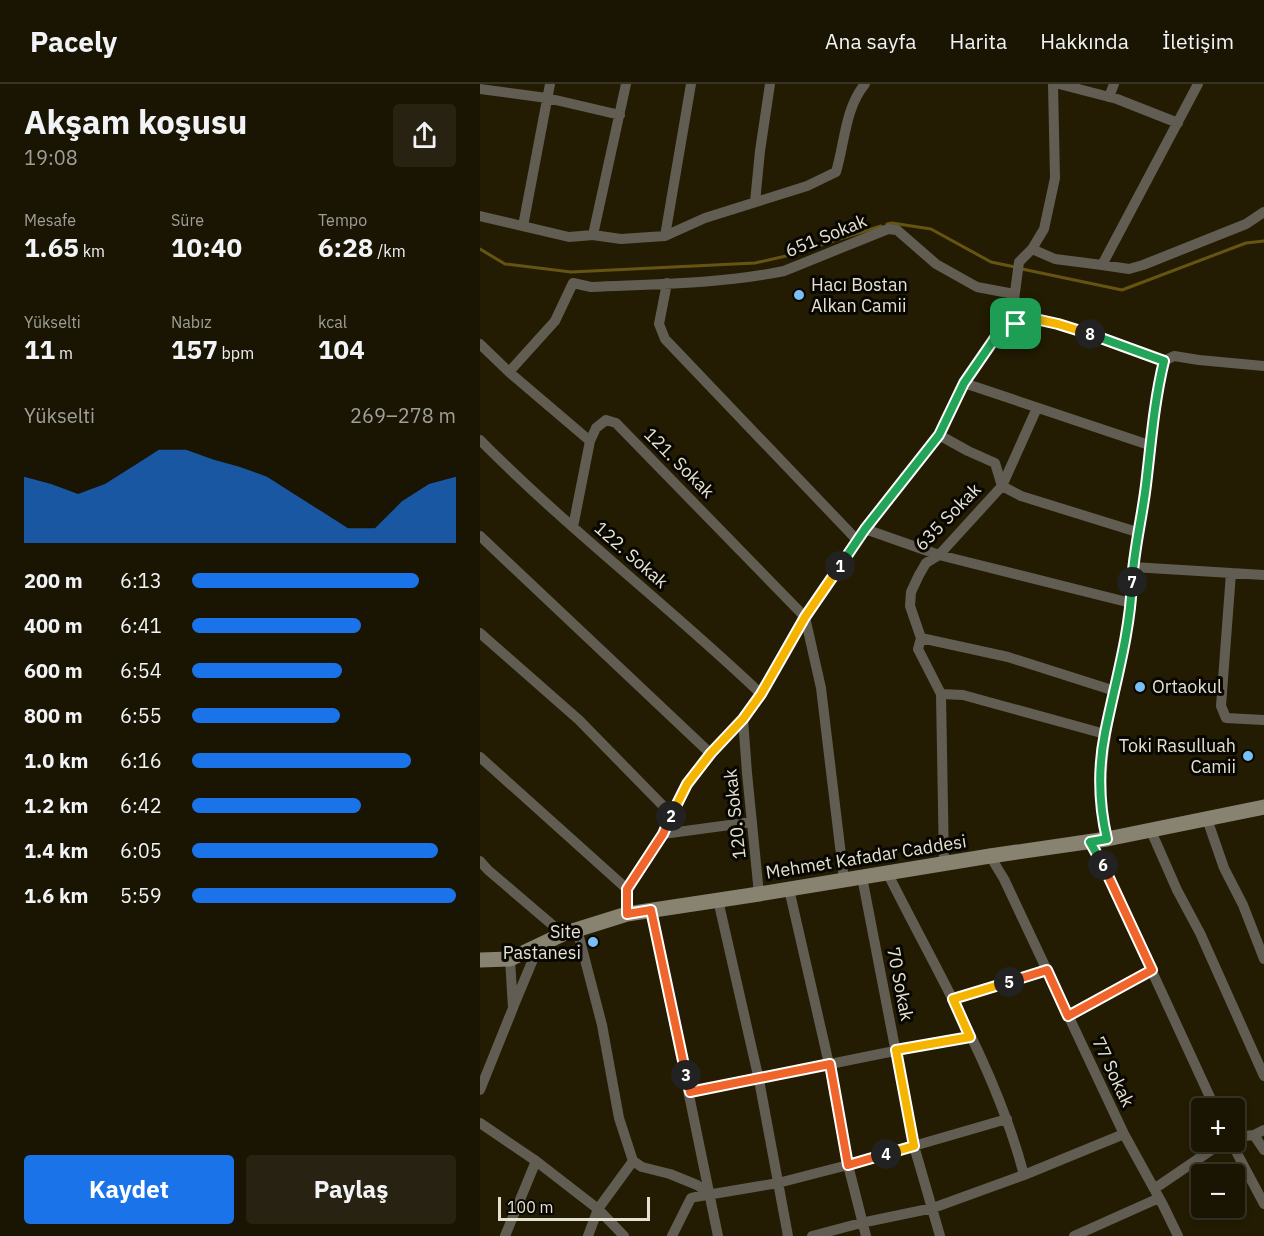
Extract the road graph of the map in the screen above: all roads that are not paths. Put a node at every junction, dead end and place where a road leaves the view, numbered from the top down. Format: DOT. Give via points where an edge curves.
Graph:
graph roads {
  1 [pos="550,84"];
  2 [pos="626,84"];
  3 [pos="691,84"];
  4 [pos="770,84"];
  5 [pos="866,84"];
  6 [pos="1053,84"];
  7 [pos="1059,84"];
  8 [pos="1114,84"];
  9 [pos="1198,84"];
  10 [pos="480,87"];
  11 [pos="1108,97"];
  12 [pos="547,98"];
  13 [pos="620,115"];
  14 [pos="1178,123"];
  15 [pos="755,202"];
  16 [pos="1264,212"];
  17 [pos="480,216"];
  18 [pos="523,226"];
  19 [pos="593,234"];
  20 [pos="665,236"];
  21 [pos="1032,249"];
  22 [pos="1102,265"];
  23 [pos="667,283"];
  24 [pos="1014,294"];
  25 [pos="1016,324"];
  26 [pos="480,345"];
  27 [pos="1164,361"];
  28 [pos="1264,366"];
  29 [pos="509,372"];
  30 [pos="964,383"];
  31 [pos="1037,408"];
  32 [pos="939,435"];
  33 [pos="480,440"];
  34 [pos="590,441"];
  35 [pos="1149,445"];
  36 [pos="1002,486"];
  37 [pos="573,527"];
  38 [pos="865,529"];
  39 [pos="1137,532"];
  40 [pos="480,537"];
  41 [pos="857,540"];
  42 [pos="939,555"];
  43 [pos="1133,567"];
  44 [pos="1231,573"];
  45 [pos="1264,575"];
  46 [pos="1131,603"];
  47 [pos="805,617"];
  48 [pos="480,633"];
  49 [pos="921,638"];
  50 [pos="1116,691"];
  51 [pos="761,694"];
  52 [pos="941,694"];
  53 [pos="743,719"];
  54 [pos="1264,720"];
  55 [pos="1104,735"];
  56 [pos="711,753"];
  57 [pos="480,757"];
  58 [pos="1264,807"];
  59 [pos="672,815"];
  60 [pos="1207,819"];
  61 [pos="752,822"];
  62 [pos="1150,831"];
  63 [pos="663,834"];
  64 [pos="1107,839"];
  65 [pos="1090,842"];
  66 [pos="990,856"];
  67 [pos="480,861"];
  68 [pos="944,864"];
  69 [pos="887,872"];
  70 [pos="862,877"];
  71 [pos="844,880"];
  72 [pos="627,889"];
  73 [pos="789,889"];
  74 [pos="759,894"];
  75 [pos="718,900"];
  76 [pos="651,910"];
  77 [pos="627,914"];
  78 [pos="570,932"];
  79 [pos="539,945"];
  80 [pos="510,958"];
  81 [pos="1264,959"];
  82 [pos="480,960"];
  83 [pos="1047,970"];
  84 [pos="1152,970"];
  85 [pos="953,999"];
  86 [pos="513,1008"];
  87 [pos="1068,1016"];
  88 [pos="970,1037"];
  89 [pos="896,1050"];
  90 [pos="830,1064"];
  91 [pos="1264,1076"];
  92 [pos="759,1080"];
  93 [pos="480,1090"];
  94 [pos="690,1092"];
  95 [pos="1210,1098"];
  96 [pos="1007,1119"];
  97 [pos="480,1123"];
  98 [pos="1259,1132"];
  99 [pos="1124,1134"];
  100 [pos="914,1146"];
  101 [pos="1264,1149"];
  102 [pos="1210,1152"];
  103 [pos="1236,1152"];
  104 [pos="536,1161"];
  105 [pos="633,1161"];
  106 [pos="848,1165"];
  107 [pos="1024,1175"];
  108 [pos="778,1183"];
  109 [pos="1157,1194"];
  110 [pos="711,1195"];
  111 [pos="1264,1204"];
  112 [pos="933,1208"];
  113 [pos="598,1209"];
  114 [pos="861,1223"];
  115 [pos="505,1236"];
  116 [pos="588,1236"];
  117 [pos="624,1236"];
  118 [pos="672,1236"];
  119 [pos="718,1236"];
  120 [pos="788,1236"];
  121 [pos="812,1236"];
  122 [pos="866,1236"];
  123 [pos="940,1236"];
  124 [pos="1074,1236"];
  125 [pos="1178,1236"];
  1 -- 12 [label="street"];
  2 -- 13 [label="street"];
  3 -- 20 [label="street"];
  4 -- 15 [label="street"];
  5 -- 15 [label="street" via="856,95 836,172 807,186"];
  6 -- 21 [label="street" via="1054,178 1044,230"];
  7 -- 11 [label="street"];
  8 -- 11 [label="street"];
  9 -- 14 [label="street"];
  10 -- 12 [label="street"];
  11 -- 14 [label="street"];
  12 -- 13 [label="street"];
  12 -- 18 [label="street"];
  13 -- 19 [label="street"];
  14 -- 22 [label="street"];
  15 -- 20 [label="street"];
  16 -- 22 [label="street" via="1246,224 1143,265 1129,269"];
  17 -- 18 [label="street"];
  18 -- 19 [label="street" via="569,237"];
  19 -- 20 [label="street" via="621,239"];
  21 -- 22 [label="street" via="1054,259"];
  21 -- 24 [label="street" via="1019,262"];
  23 -- 24 [label="street, 651 Sokak" via="784,271 888,229 897,230 936,264 977,287"];
  23 -- 29 [label="street" via="591,288 573,283 555,321"];
  23 -- 41 [label="street" via="659,324 665,339"];
  24 -- 25 [label="street" via="1012,315"];
  25 -- 27 [label="street" via="1040,320 1058,324"];
  25 -- 30 [label="street" via="997,335"];
  26 -- 29 [label="street"];
  27 -- 28 [label="street" via="1174,356"];
  27 -- 35 [label="street"];
  29 -- 34 [label="street"];
  30 -- 31 [label="street"];
  30 -- 32 [label="street"];
  31 -- 35 [label="street"];
  31 -- 36 [label="street, 635 Sokak"];
  32 -- 36 [label="street" via="996,463"];
  32 -- 38 [label="street"];
  33 -- 37 [label="street, 122. Sokak"];
  34 -- 37 [label="street"];
  34 -- 47 [label="street, 121. Sokak" via="596,428 606,420 616,423"];
  35 -- 39 [label="street"];
  36 -- 39 [label="street" via="1021,496"];
  36 -- 42 [label="street, 635 Sokak"];
  37 -- 51 [label="street, 122. Sokak" via="711,645"];
  38 -- 41 [label="street"];
  38 -- 42 [label="street"];
  39 -- 43 [label="street"];
  40 -- 56 [label="street"];
  41 -- 47 [label="street"];
  42 -- 46 [label="street"];
  42 -- 49 [label="street, 635 Sokak" via="926,563 911,592 910,606"];
  43 -- 44 [label="street"];
  43 -- 46 [label="street"];
  44 -- 45 [label="street"];
  44 -- 54 [label="street" via="1221,706 1226,718"];
  46 -- 50 [label="street"];
  47 -- 51 [label="street"];
  47 -- 71 [label="street" via="820,688"];
  48 -- 59 [label="street" via="579,720"];
  49 -- 50 [label="street" via="1008,657"];
  49 -- 52 [label="street, 635 Sokak" via="918,649"];
  50 -- 55 [label="street"];
  51 -- 53 [label="street"];
  52 -- 55 [label="street" via="963,694"];
  52 -- 68 [label="street, 635 Sokak"];
  53 -- 56 [label="street"];
  53 -- 61 [label="street, 120. Sokak"];
  55 -- 64 [label="street" via="1100,778"];
  56 -- 59 [label="street" via="687,784"];
  57 -- 72 [label="street"];
  58 -- 60 [label="main road, Mehmet Kafadar Caddesi"];
  59 -- 63 [label="street"];
  60 -- 62 [label="main road, Mehmet Kafadar Caddesi"];
  60 -- 81 [label="street"];
  61 -- 63 [label="street"];
  61 -- 74 [label="street, 120. Sokak"];
  62 -- 64 [label="main road, Mehmet Kafadar Caddesi"];
  62 -- 91 [label="street"];
  63 -- 72 [label="street"];
  64 -- 65 [label="main road, Mehmet Kafadar Caddesi"];
  65 -- 66 [label="main road, Mehmet Kafadar Caddesi"];
  65 -- 84 [label="street"];
  66 -- 68 [label="main road, Mehmet Kafadar Caddesi"];
  66 -- 83 [label="street, 77 Sokak"];
  67 -- 78 [label="street"];
  68 -- 69 [label="main road, Mehmet Kafadar Caddesi"];
  69 -- 70 [label="main road, Mehmet Kafadar Caddesi"];
  69 -- 85 [label="street"];
  70 -- 71 [label="main road, Mehmet Kafadar Caddesi"];
  70 -- 89 [label="street, 70 Sokak"];
  71 -- 73 [label="main road, Mehmet Kafadar Caddesi"];
  72 -- 77 [label="street"];
  73 -- 74 [label="main road, Mehmet Kafadar Caddesi"];
  73 -- 90 [label="street"];
  74 -- 75 [label="main road, Mehmet Kafadar Caddesi"];
  75 -- 76 [label="main road, Mehmet Kafadar Caddesi"];
  75 -- 92 [label="street"];
  76 -- 77 [label="main road, Mehmet Kafadar Caddesi"];
  76 -- 94 [label="street"];
  77 -- 78 [label="main road, Mehmet Kafadar Caddesi"];
  78 -- 79 [label="main road, Mehmet Kafadar Caddesi"];
  78 -- 105 [label="street" via="602,1025 619,1118"];
  79 -- 80 [label="main road, Mehmet Kafadar Caddesi"];
  79 -- 86 [label="street"];
  80 -- 82 [label="main road, Mehmet Kafadar Caddesi"];
  80 -- 86 [label="street"];
  83 -- 85 [label="street"];
  83 -- 87 [label="street, 77 Sokak"];
  84 -- 87 [label="street"];
  84 -- 95 [label="street"];
  85 -- 88 [label="street"];
  86 -- 93 [label="street"];
  87 -- 99 [label="street, 77 Sokak"];
  88 -- 89 [label="street"];
  88 -- 96 [label="street"];
  89 -- 90 [label="street"];
  89 -- 100 [label="street, 70 Sokak"];
  90 -- 92 [label="street"];
  90 -- 106 [label="street"];
  92 -- 94 [label="street"];
  92 -- 108 [label="street"];
  94 -- 110 [label="street"];
  96 -- 100 [label="street"];
  96 -- 107 [label="street"];
  97 -- 104 [label="street"];
  98 -- 101 [label="street"];
  99 -- 107 [label="street"];
  99 -- 109 [label="street, 77 Sokak"];
  100 -- 106 [label="street"];
  100 -- 112 [label="street, 70 Sokak"];
  102 -- 109 [label="street"];
  103 -- 111 [label="street"];
  104 -- 113 [label="street"];
  104 -- 115 [label="street"];
  105 -- 110 [label="street" via="696,1185"];
  105 -- 113 [label="street"];
  106 -- 108 [label="street"];
  106 -- 114 [label="street"];
  107 -- 112 [label="street"];
  108 -- 110 [label="street"];
  108 -- 120 [label="street"];
  109 -- 124 [label="street"];
  109 -- 125 [label="street, 77 Sokak"];
  110 -- 118 [label="street" via="691,1198"];
  110 -- 119 [label="street"];
  112 -- 114 [label="street"];
  112 -- 123 [label="street, 70 Sokak"];
  113 -- 116 [label="street"];
  113 -- 117 [label="street"];
  114 -- 121 [label="street"];
  114 -- 122 [label="street"];
}
